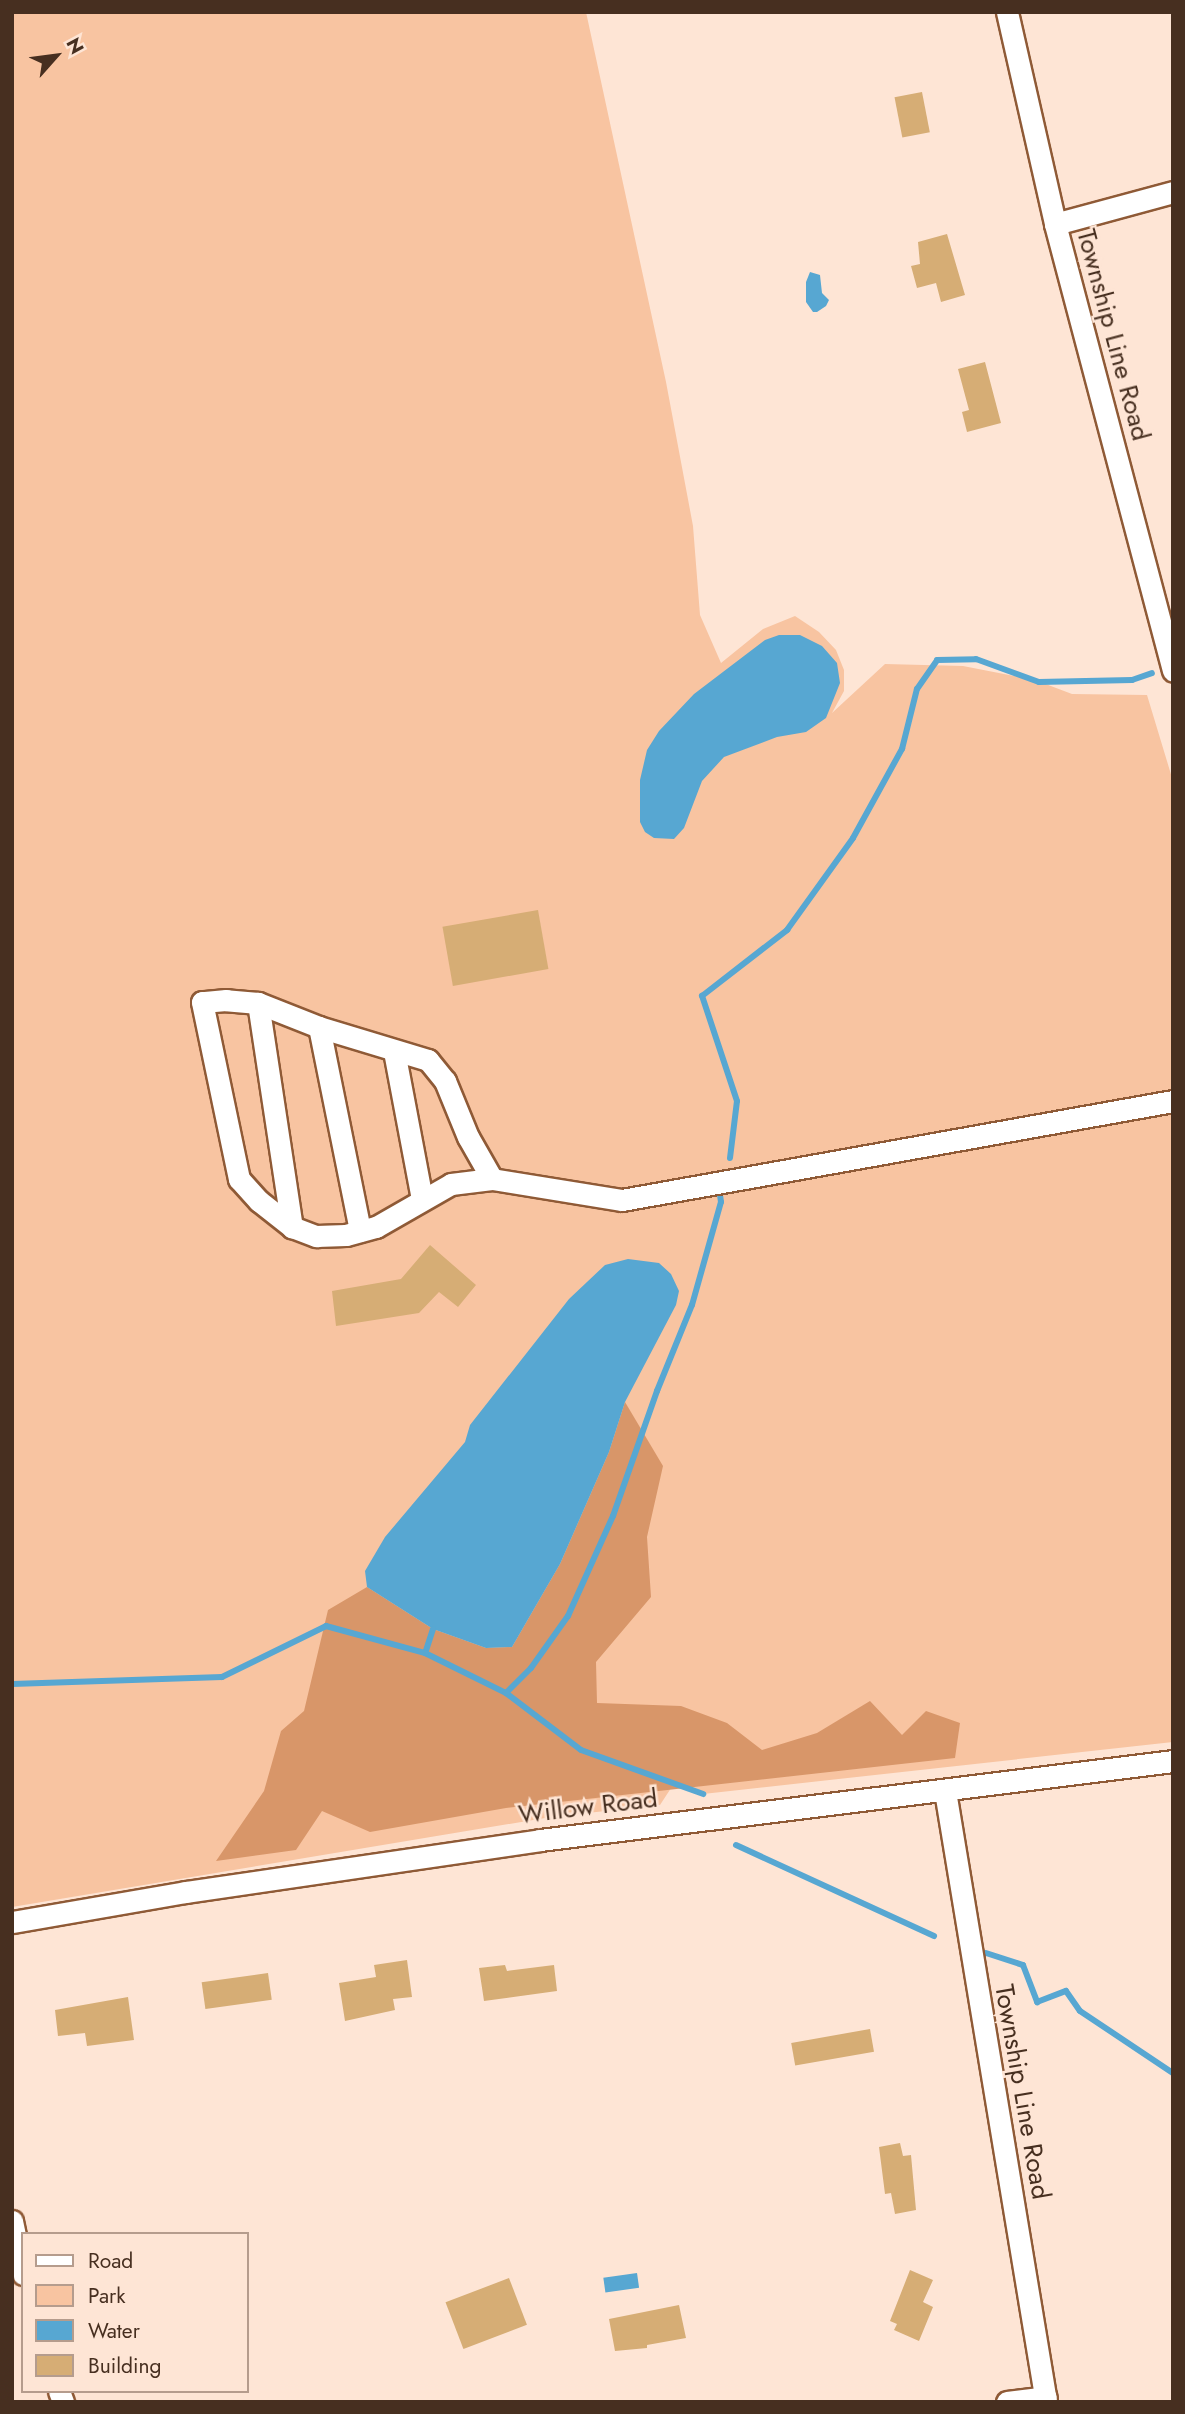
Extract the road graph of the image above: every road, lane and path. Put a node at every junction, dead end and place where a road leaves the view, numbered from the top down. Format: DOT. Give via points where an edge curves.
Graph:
graph roads {
  1 [pos="1007,12"];
  2 [pos="1173,192"];
  3 [pos="1055,224"];
  4 [pos="1173,671"];
  5 [pos="258,1003"];
  6 [pos="319,1027"];
  7 [pos="394,1051"];
  8 [pos="1173,1101"];
  9 [pos="492,1179"];
  10 [pos="422,1199"];
  11 [pos="292,1227"];
  12 [pos="360,1231"];
  13 [pos="1173,1761"];
  14 [pos="945,1791"];
  15 [pos="12,1922"];
  16 [pos="12,2221"];
  17 [pos="21,2264"];
  18 [pos="1046,2399"];
  19 [pos="1007,2402"];
  1 -- 3 [label="street, Township Line Road"];
  2 -- 3 [label="street"];
  3 -- 4 [label="street, Township Line Road"];
  5 -- 6 [label="street"];
  5 -- 11 [label="street"];
  5 -- 11 [label="street" via="201,1002 240,1179"];
  6 -- 7 [label="street"];
  6 -- 12 [label="street"];
  7 -- 9 [label="street" via="428,1060 444,1081"];
  7 -- 10 [label="street"];
  8 -- 9 [label="street" via="622,1200"];
  9 -- 10 [label="street" via="451,1184"];
  10 -- 12 [label="street" via="394,1218"];
  11 -- 12 [label="street" via="316,1236"];
  13 -- 14 [label="street, Willow Road"];
  14 -- 15 [label="street, Willow Road" via="540,1840"];
  14 -- 18 [label="street, Township Line Road"];
  16 -- 17 [label="street"];
  18 -- 19 [label="street"];
}
